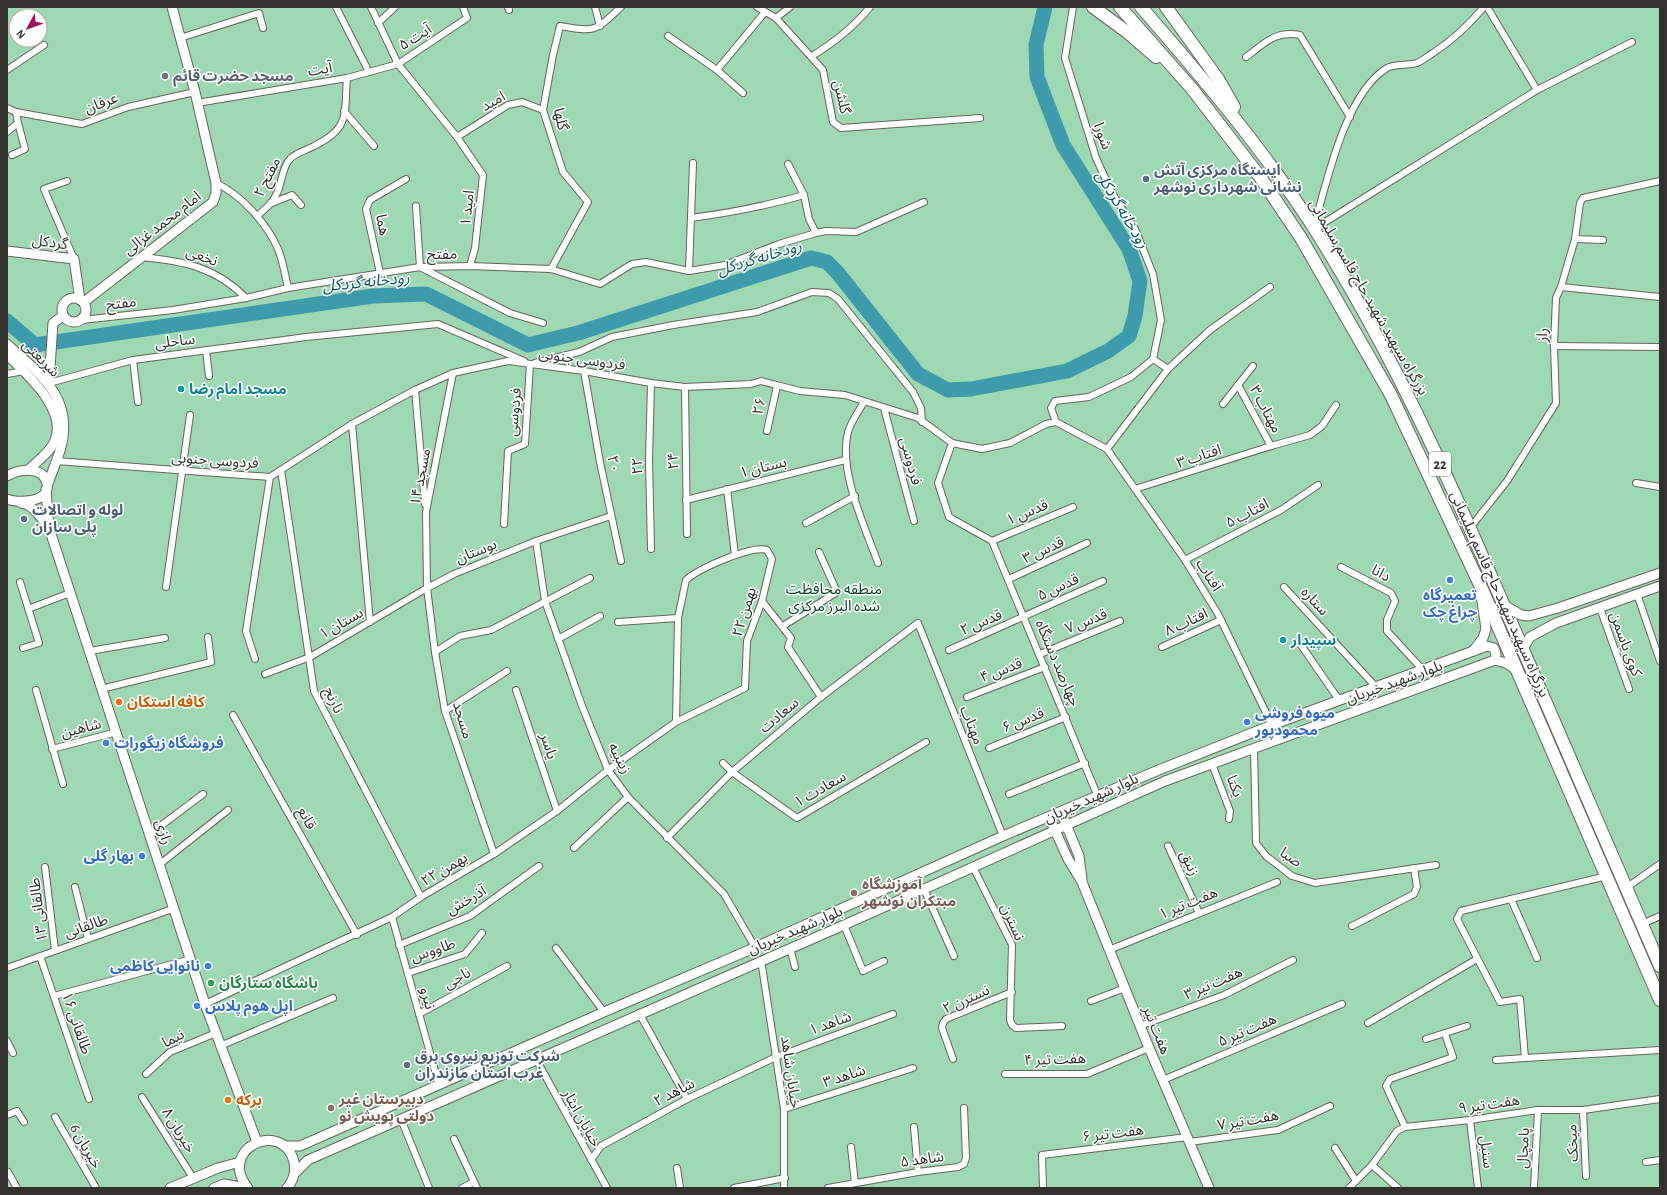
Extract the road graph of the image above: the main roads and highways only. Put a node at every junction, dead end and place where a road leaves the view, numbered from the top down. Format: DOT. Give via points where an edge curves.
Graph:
graph roads {
  1 [pos="172,7"];
  2 [pos="1093,7"];
  3 [pos="1120,7"];
  4 [pos="1141,7"];
  5 [pos="1166,7"];
  6 [pos="1193,90"];
  7 [pos="1252,141"];
  8 [pos="7,251"];
  9 [pos="82,301"];
  10 [pos="63,316"];
  11 [pos="7,344"];
  12 [pos="7,355"];
  13 [pos="49,383"];
  14 [pos="28,470"];
  15 [pos="7,476"];
  16 [pos="47,487"];
  17 [pos="9,500"];
  18 [pos="49,528"];
  19 [pos="1660,573"];
  20 [pos="1660,586"];
  21 [pos="1480,587"];
  22 [pos="1504,605"];
  23 [pos="1558,608"];
  24 [pos="1563,620"];
  25 [pos="1523,649"];
  26 [pos="1473,651"];
  27 [pos="1494,660"];
  28 [pos="1515,669"];
  29 [pos="1061,812"];
  30 [pos="1049,817"];
  31 [pos="1066,825"];
  32 [pos="1055,830"];
  33 [pos="1082,882"];
  34 [pos="755,947"];
  35 [pos="761,960"];
  36 [pos="1660,966"];
  37 [pos="1660,1000"];
  38 [pos="257,1142"];
  39 [pos="284,1146"];
  40 [pos="240,1162"];
  41 [pos="294,1173"];
  42 [pos="170,1188"];
  43 [pos="214,1188"];
  44 [pos="247,1188"];
  45 [pos="287,1188"];
  46 [pos="1209,1188"];
  1 -- 9 [label="main road, امام محمد غزالی" via="195,92 216,182 216,193 213,202"];
  2 -- 6 [label="highway" via="1127,32"];
  3 -- 6 [label="highway, بزرگراه سپهبد شهید حاج قاسم سلیمانی / 22"];
  4 -- 7 [label="highway, بزرگراه سپهبد شهید حاج قاسم سلیمانی / 22" via="1205,80"];
  5 -- 7 [label="highway" via="1218,79"];
  6 -- 21 [label="highway, بزرگراه سپهبد شهید حاج قاسم سلیمانی / 22" via="1260,177 1330,287 1390,395"];
  7 -- 22 [label="highway, بزرگراه سپهبد شهید حاج قاسم سلیمانی / 22" via="1314,229 1404,388"];
  8 -- 9 [label="main road, گردکل" via="74,259"];
  9 -- 10 [label="main road" via="72,298 64,302"];
  9 -- 10 [label="main road" via="86,313 82,320 69,322"];
  10 -- 13 [label="main road" via="53,323"];
  11 -- 13 [label="main road, شریعتی"];
  12 -- 14 [label="main road, شریعتی" via="48,400 57,422 54,444 46,455"];
  13 -- 16 [label="main road, شریعتی" via="64,417 62,445"];
  14 -- 15 [label="main road"];
  14 -- 16 [label="main road" via="45,478"];
  16 -- 17 [label="main road" via="37,499 30,502"];
  16 -- 18 [label="main road"];
  17 -- 18 [label="main road" via="26,503"];
  18 -- 38 [label="main road, رازی" via="205,1004"];
  19 -- 23 [label="main road"];
  20 -- 24 [label="main road"];
  21 -- 26 [label="main road" via="1486,629"];
  21 -- 28 [label="highway, بزرگراه سپهبد شهید حاج قاسم سلیمانی / 22"];
  22 -- 23 [label="main road" via="1521,615 1529,616"];
  22 -- 25 [label="highway, بزرگراه سپهبد شهید حاج قاسم سلیمانی / 22"];
  23 -- 24 [label="main road"];
  24 -- 25 [label="main road" via="1530,637"];
  25 -- 36 [label="highway, بزرگراه سپهبد شهید حاج قاسم سلیمانی / 22"];
  26 -- 27 [label="main road, بلوار شهید خیریان" via="1487,646 1494,648"];
  26 -- 29 [label="main road, بلوار شهید خیریان" via="1161,769"];
  27 -- 28 [label="main road"];
  27 -- 31 [label="main road, بلوار شهید خیریان" via="1165,781"];
  28 -- 37 [label="highway, بزرگراه سپهبد شهید حاج قاسم سلیمانی / 22"];
  29 -- 30 [label="main road, بلوار شهید خیریان"];
  29 -- 31 [label="main road, هفت تیر"];
  30 -- 32 [label="main road, هفت تیر"];
  30 -- 34 [label="main road, بلوار شهید خیریان"];
  31 -- 32 [label="main road, بلوار شهید خیریان"];
  31 -- 33 [label="main road, هفت تیر" via="1079,856"];
  32 -- 33 [label="main road, هفت تیر"];
  32 -- 35 [label="main road, بلوار شهید خیریان"];
  33 -- 46 [label="main road, هفت تیر"];
  34 -- 35 [label="main road"];
  34 -- 39 [label="main road, بلوار شهید خیریان" via="300,1146"];
  35 -- 41 [label="main road, بلوار شهید خیریان" via="308,1160"];
  38 -- 39 [label="main road" via="266,1140"];
  38 -- 40 [label="main road" via="246,1150"];
  39 -- 41 [label="main road" via="293,1158"];
  40 -- 42 [label="main road" via="218,1168"];
  40 -- 44 [label="main road" via="240,1176"];
  41 -- 45 [label="main road"];
  43 -- 44 [label="main road" via="224,1184"];
}
